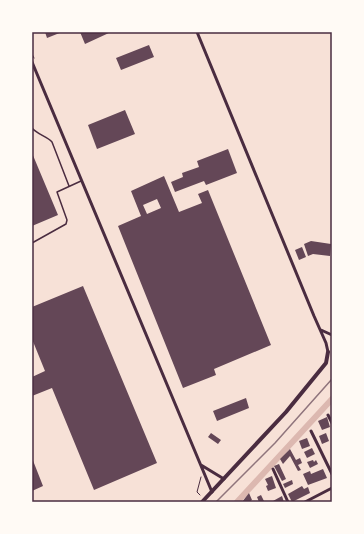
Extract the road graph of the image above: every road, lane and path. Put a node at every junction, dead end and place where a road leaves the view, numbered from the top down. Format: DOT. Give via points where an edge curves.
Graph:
graph roads {
  1 [pos="197,32"];
  2 [pos="32,62"];
  3 [pos="32,128"];
  4 [pos="81,181"];
  5 [pos="69,186"];
  6 [pos="32,243"];
  7 [pos="320,330"];
  8 [pos="332,335"];
  9 [pos="328,352"];
  10 [pos="328,415"];
  11 [pos="332,423"];
  12 [pos="311,431"];
  13 [pos="199,464"];
  14 [pos="273,469"];
  15 [pos="332,474"];
  16 [pos="224,480"];
  17 [pos="199,482"];
  18 [pos="332,488"];
  19 [pos="212,493"];
  20 [pos="201,496"];
  21 [pos="202,502"];
  22 [pos="288,502"];
  23 [pos="305,502"];
  1 -- 7 [label="street"];
  2 -- 4 [label="street"];
  3 -- 5 [label="lane" via="52,142"];
  4 -- 5 [label="lane"];
  4 -- 13 [label="street"];
  5 -- 6 [label="lane" via="57,192 67,220 66,224"];
  7 -- 8 [label="street"];
  7 -- 9 [label="street"];
  9 -- 16 [label="street" via="326,363 321,370"];
  10 -- 11 [label="street"];
  12 -- 15 [label="street"];
  13 -- 16 [label="street"];
  13 -- 19 [label="street"];
  14 -- 22 [label="street"];
  16 -- 19 [label="street"];
  17 -- 20 [label="path" via="197,492"];
  18 -- 23 [label="street"];
  19 -- 21 [label="street"];
}
